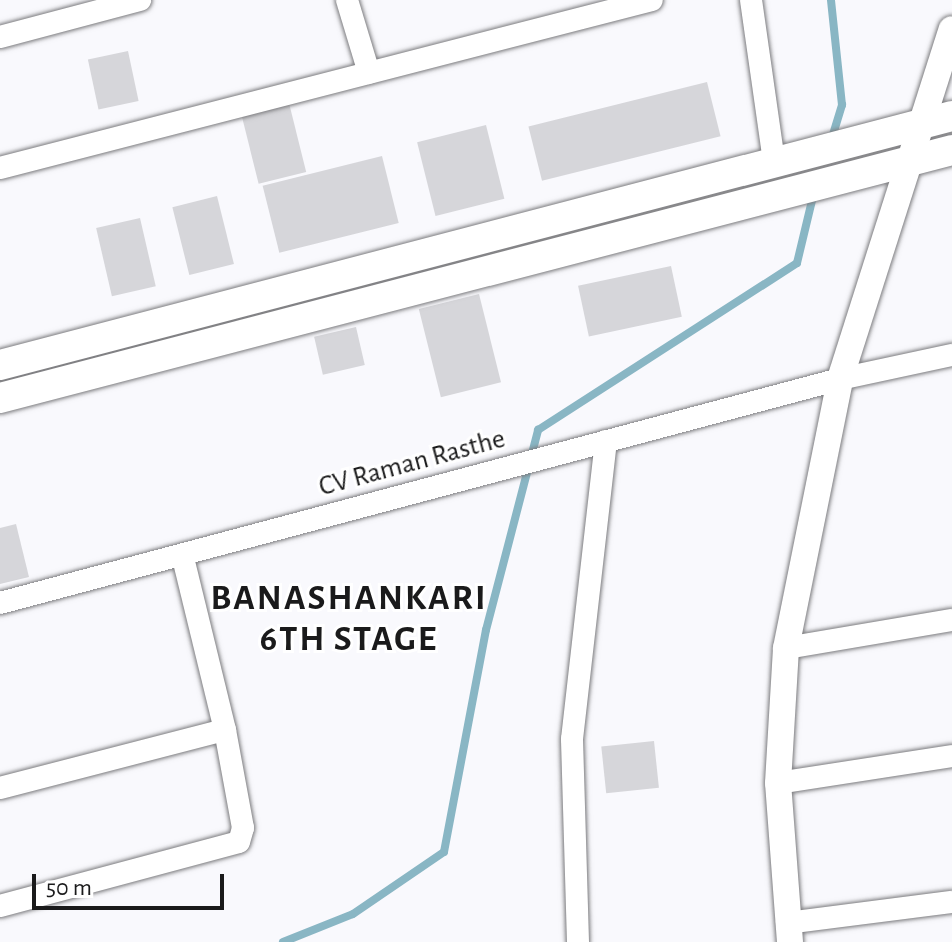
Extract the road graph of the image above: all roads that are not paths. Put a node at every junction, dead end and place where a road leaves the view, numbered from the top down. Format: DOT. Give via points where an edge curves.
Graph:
graph roads {
  1 [pos="140,0"];
  2 [pos="347,0"];
  3 [pos="652,0"];
  4 [pos="751,0"];
  5 [pos="952,29"];
  6 [pos="0,37"];
  7 [pos="369,73"];
  8 [pos="938,120"];
  9 [pos="952,150"];
  10 [pos="911,160"];
  11 [pos="774,162"];
  12 [pos="0,168"];
  13 [pos="952,355"];
  14 [pos="0,365"];
  15 [pos="840,379"];
  16 [pos="0,398"];
  17 [pos="606,441"];
  18 [pos="183,558"];
  19 [pos="0,603"];
  20 [pos="952,620"];
  21 [pos="786,648"];
  22 [pos="225,730"];
  23 [pos="952,756"];
  24 [pos="778,783"];
  25 [pos="0,788"];
  26 [pos="952,902"];
  27 [pos="0,906"];
  28 [pos="788,932"];
  29 [pos="578,942"];
  1 -- 6 [label="street"];
  2 -- 7 [label="street"];
  3 -- 7 [label="street"];
  4 -- 11 [label="street"];
  5 -- 8 [label="street"];
  7 -- 12 [label="street"];
  8 -- 10 [label="street"];
  8 -- 11 [label="main road"];
  9 -- 10 [label="main road"];
  10 -- 15 [label="street"];
  10 -- 16 [label="main road"];
  11 -- 14 [label="main road"];
  13 -- 15 [label="street, CV Raman Rasthe"];
  15 -- 17 [label="street, CV Raman Rasthe"];
  15 -- 21 [label="street"];
  17 -- 18 [label="street, CV Raman Rasthe"];
  17 -- 29 [label="street" via="572,739"];
  18 -- 19 [label="street, CV Raman Rasthe"];
  18 -- 22 [label="street"];
  20 -- 21 [label="street"];
  21 -- 24 [label="street"];
  22 -- 25 [label="street"];
  22 -- 27 [label="street" via="243,828 239,842"];
  23 -- 24 [label="street"];
  24 -- 28 [label="street"];
  26 -- 28 [label="street"];
}
